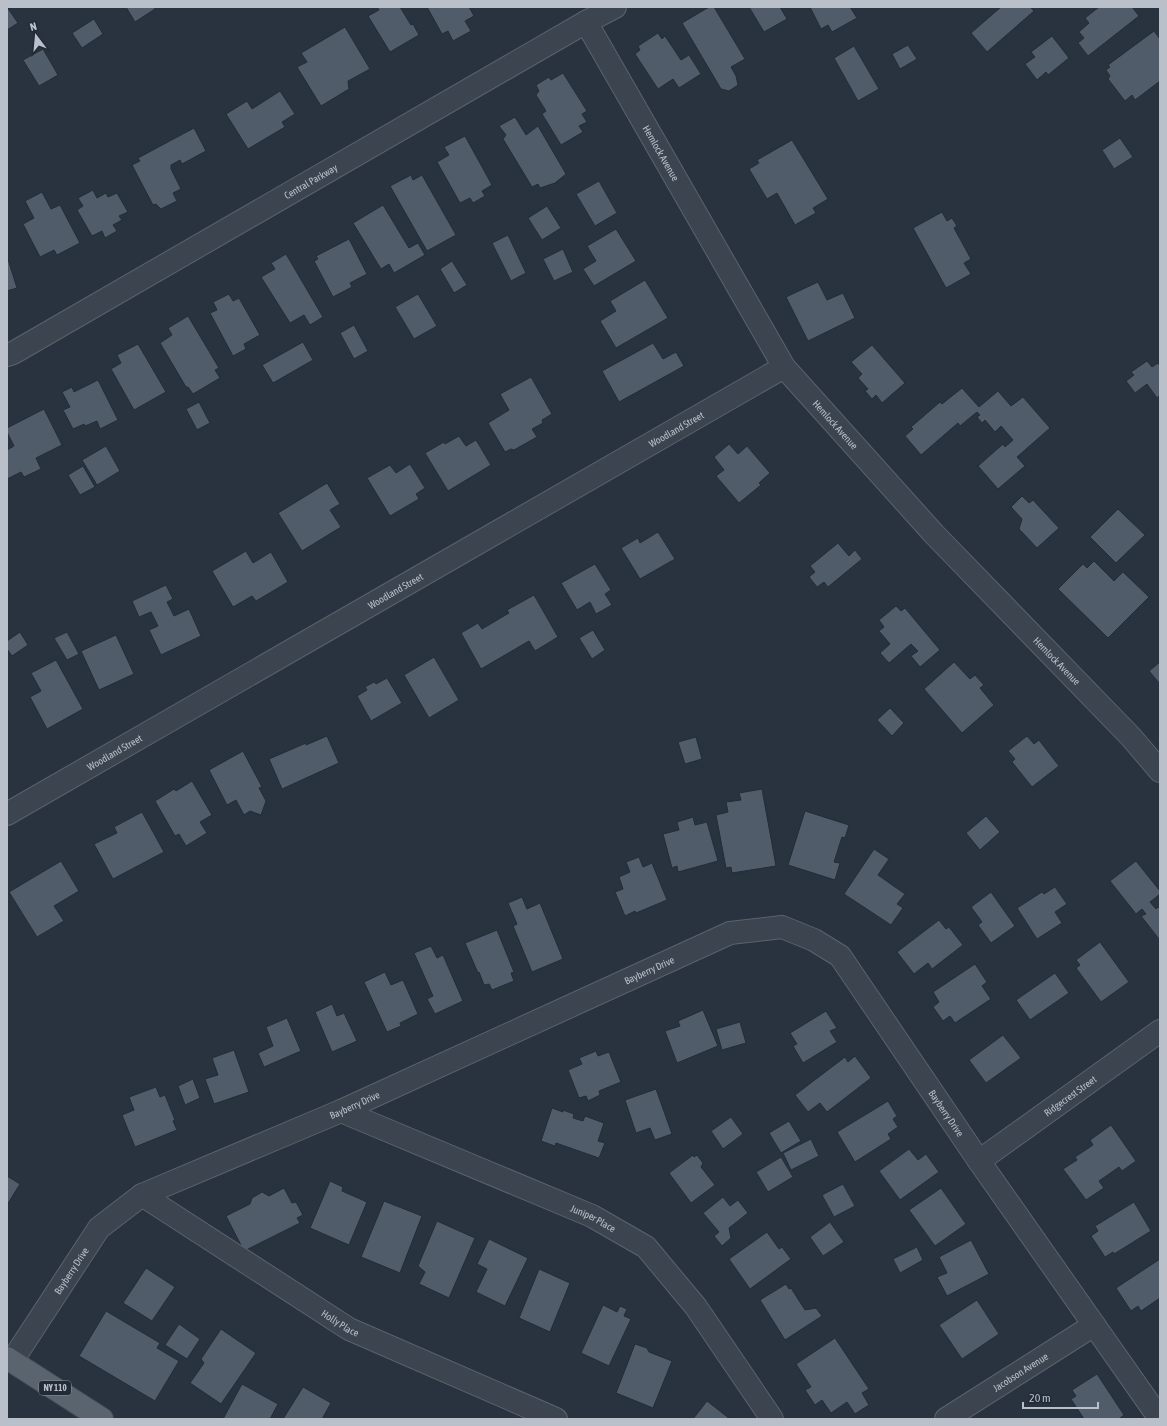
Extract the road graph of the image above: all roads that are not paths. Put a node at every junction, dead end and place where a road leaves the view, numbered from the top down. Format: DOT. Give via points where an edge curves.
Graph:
graph roads {
  1 [pos="615,7"];
  2 [pos="586,22"];
  3 [pos="7,355"];
  4 [pos="784,367"];
  5 [pos="1160,772"];
  6 [pos="7,814"];
  7 [pos="1160,1031"];
  8 [pos="341,1111"];
  9 [pos="979,1161"];
  10 [pos="142,1195"];
  11 [pos="1094,1325"];
  12 [pos="9,1359"];
  13 [pos="102,1419"];
  14 [pos="556,1419"];
  15 [pos="772,1419"];
  16 [pos="946,1419"];
  17 [pos="1160,1419"];
  1 -- 2 [label="street, Central Parkway"];
  2 -- 3 [label="street, Central Parkway"];
  2 -- 4 [label="street, Hemlock Avenue"];
  4 -- 5 [label="street, Hemlock Avenue" via="934,534 1131,737"];
  4 -- 6 [label="street, Woodland Street"];
  7 -- 9 [label="street, Ridgecrest Street"];
  8 -- 9 [label="street, Bayberry Drive" via="730,933 782,927 814,940 840,956"];
  8 -- 10 [label="street, Bayberry Drive"];
  8 -- 15 [label="street, Juniper Place" via="592,1216 646,1247 696,1307"];
  9 -- 11 [label="street, Bayberry Drive"];
  10 -- 12 [label="street, Bayberry Drive" via="99,1228"];
  10 -- 14 [label="street, Holly Place" via="349,1329"];
  11 -- 16 [label="street, Jacobson Avenue"];
  11 -- 17 [label="street, Bayberry Drive"];
  12 -- 13 [label="main road, NY 110"];
}
